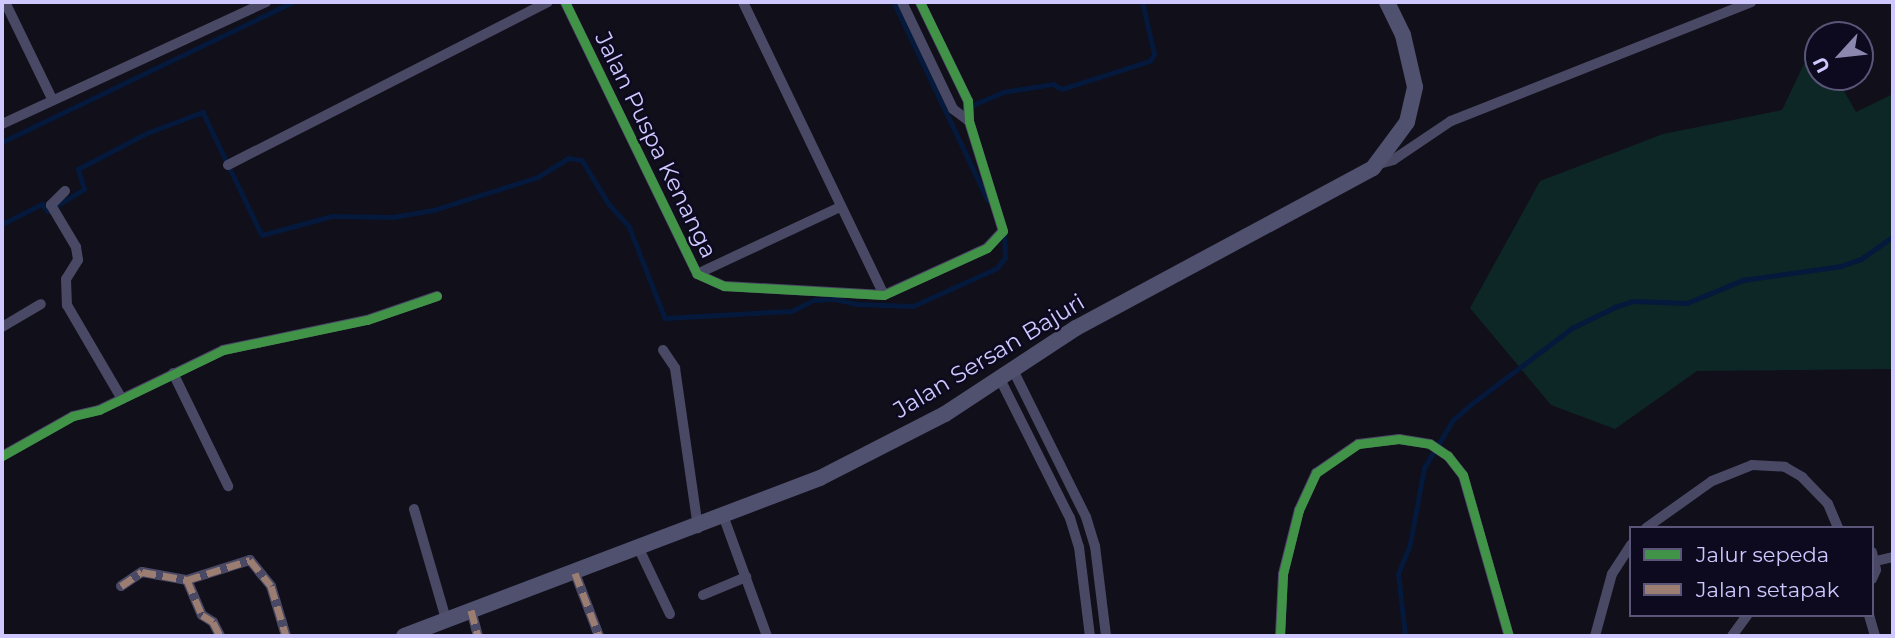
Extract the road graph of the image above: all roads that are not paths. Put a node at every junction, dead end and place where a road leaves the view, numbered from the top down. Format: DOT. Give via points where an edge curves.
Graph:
graph roads {
  1 [pos="5,2"];
  2 [pos="266,2"];
  3 [pos="548,2"];
  4 [pos="565,2"];
  5 [pos="743,2"];
  6 [pos="902,2"];
  7 [pos="920,2"];
  8 [pos="1387,2"];
  9 [pos="1751,2"];
  10 [pos="533,5"];
  11 [pos="52,99"];
  12 [pos="968,101"];
  13 [pos="953,109"];
  14 [pos="969,121"];
  15 [pos="2,124"];
  16 [pos="1379,164"];
  17 [pos="228,165"];
  18 [pos="65,191"];
  19 [pos="840,207"];
  20 [pos="697,274"];
  21 [pos="884,295"];
  22 [pos="437,296"];
  23 [pos="41,304"];
  24 [pos="2,327"];
  25 [pos="663,350"];
  26 [pos="173,373"];
  27 [pos="1007,374"];
  28 [pos="122,399"];
  29 [pos="2,456"];
  30 [pos="228,486"];
  31 [pos="414,509"];
  32 [pos="724,518"];
  33 [pos="1649,526"];
  34 [pos="1837,526"];
  35 [pos="698,528"];
  36 [pos="1629,548"];
  37 [pos="639,550"];
  38 [pos="1874,556"];
  39 [pos="1893,556"];
  40 [pos="575,573"];
  41 [pos="747,577"];
  42 [pos="187,580"];
  43 [pos="121,586"];
  44 [pos="703,595"];
  45 [pos="471,610"];
  46 [pos="670,614"];
  47 [pos="1746,617"];
  48 [pos="1870,617"];
  49 [pos="446,619"];
  50 [pos="220,636"];
  51 [pos="286,636"];
  52 [pos="404,636"];
  53 [pos="478,636"];
  54 [pos="599,636"];
  55 [pos="767,636"];
  56 [pos="1090,636"];
  57 [pos="1106,636"];
  58 [pos="1280,636"];
  59 [pos="1508,636"];
  60 [pos="1595,636"];
  61 [pos="1732,636"];
  62 [pos="1875,636"];
  1 -- 11 [label="street"];
  2 -- 11 [label="street"];
  3 -- 10 [label="street"];
  4 -- 20 [label="street, Jalan Puspa Kenanga"];
  5 -- 19 [label="street"];
  6 -- 13 [label="street"];
  7 -- 12 [label="street"];
  8 -- 16 [label="main road, Jalan Sersan Bajuri" via="1408,49 1415,87 1406,122"];
  9 -- 16 [label="street" via="1490,104 1451,121 1393,160"];
  10 -- 17 [label="street"];
  11 -- 15 [label="street"];
  12 -- 13 [label="street"];
  12 -- 14 [label="street"];
  13 -- 14 [label="street"];
  14 -- 21 [label="street, Jalan Puspa Kenanga" via="1003,231 987,248"];
  16 -- 27 [label="main road, Jalan Sersan Bajuri" via="1076,328"];
  18 -- 28 [label="street" via="51,205 76,247 78,260 66,279 67,305"];
  19 -- 20 [label="street"];
  19 -- 21 [label="street"];
  20 -- 21 [label="street, Jalan Puspa Kenanga" via="724,286"];
  22 -- 26 [label="street" via="367,320 223,350"];
  23 -- 24 [label="street"];
  25 -- 35 [label="street" via="675,368"];
  26 -- 28 [label="street"];
  26 -- 30 [label="street"];
  27 -- 32 [label="main road, Jalan Sersan Bajuri" via="946,414 864,456"];
  27 -- 56 [label="street" via="1070,518 1079,547"];
  27 -- 57 [label="street" via="1086,517 1095,546"];
  28 -- 29 [label="street" via="73,416"];
  31 -- 49 [label="street"];
  32 -- 35 [label="main road, Jalan Sersan Bajuri"];
  32 -- 41 [label="street"];
  33 -- 34 [label="street" via="1712,481 1752,465 1785,467 1802,477 1828,504"];
  35 -- 37 [label="main road, Jalan Sersan Bajuri"];
  36 -- 60 [label="street" via="1612,574"];
  37 -- 40 [label="main road, Jalan Sersan Bajuri"];
  37 -- 46 [label="street"];
  38 -- 39 [label="street"];
  40 -- 45 [label="main road, Jalan Sersan Bajuri"];
  40 -- 54 [label="street"];
  41 -- 44 [label="street"];
  41 -- 55 [label="street"];
  42 -- 43 [label="street" via="142,572"];
  42 -- 50 [label="street" via="198,608"];
  42 -- 51 [label="street" via="250,560 275,595"];
  45 -- 49 [label="main road, Jalan Sersan Bajuri"];
  45 -- 53 [label="street"];
  47 -- 61 [label="street"];
  48 -- 62 [label="street"];
  49 -- 52 [label="main road, Jalan Sersan Bajuri"];
  58 -- 59 [label="street" via="1283,573 1299,510 1316,473 1358,444 1399,439 1430,444 1448,456 1463,475"];
}
